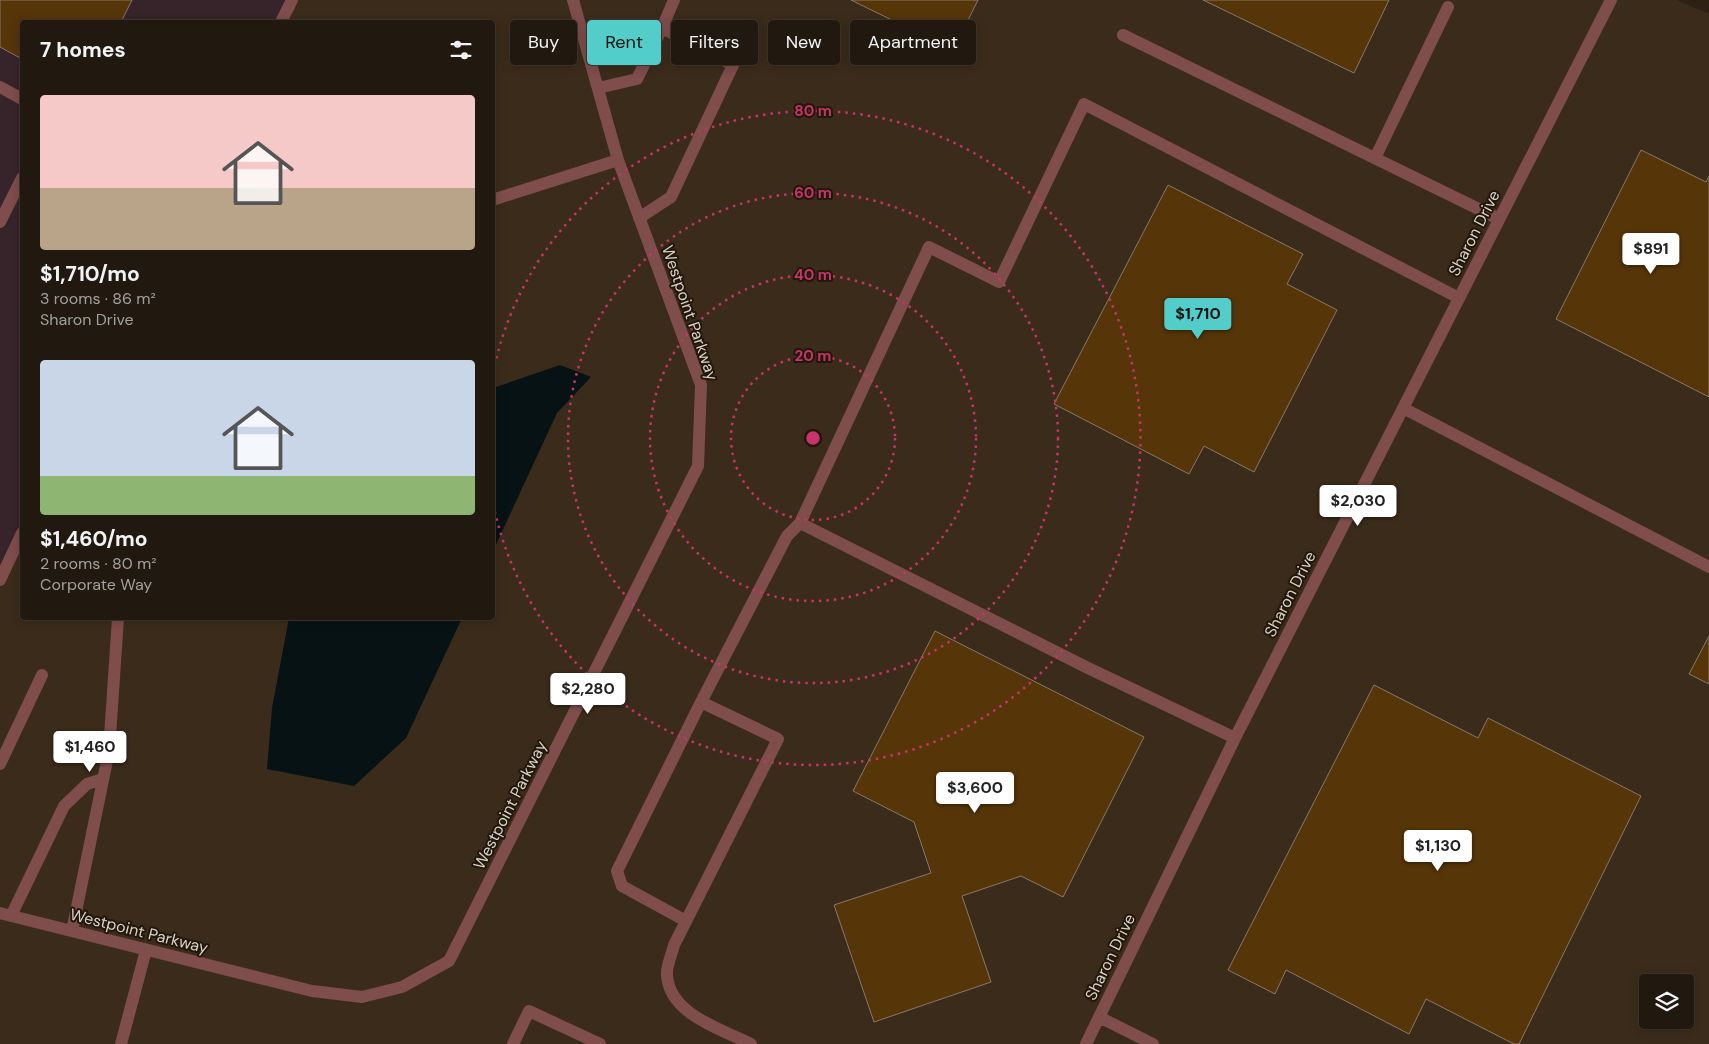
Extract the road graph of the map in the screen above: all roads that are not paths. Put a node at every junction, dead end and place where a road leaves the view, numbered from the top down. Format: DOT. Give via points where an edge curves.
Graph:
graph roads {
  1 [pos="292,0"];
  2 [pos="573,0"];
  3 [pos="674,0"];
  4 [pos="1611,0"];
  5 [pos="1448,7"];
  6 [pos="282,20"];
  7 [pos="662,28"];
  8 [pos="1123,35"];
  9 [pos="0,87"];
  10 [pos="598,88"];
  11 [pos="20,98"];
  12 [pos="1375,158"];
  13 [pos="618,160"];
  14 [pos="20,182"];
  15 [pos="495,199"];
  16 [pos="640,218"];
  17 [pos="1499,219"];
  18 [pos="0,222"];
  19 [pos="1459,298"];
  20 [pos="1403,408"];
  21 [pos="800,523"];
  22 [pos="20,537"];
  23 [pos="1709,567"];
  24 [pos="0,580"];
  25 [pos="118,620"];
  26 [pos="42,675"];
  27 [pos="700,702"];
  28 [pos="1235,738"];
  29 [pos="0,764"];
  30 [pos="103,779"];
  31 [pos="5,914"];
  32 [pos="686,921"];
  33 [pos="72,931"];
  34 [pos="146,950"];
  35 [pos="1098,1017"];
  36 [pos="121,1044"];
  37 [pos="513,1044"];
  38 [pos="600,1044"];
  39 [pos="750,1044"];
  40 [pos="1086,1044"];
  41 [pos="1154,1044"];
  1 -- 6 [label="street"];
  2 -- 10 [label="street, Westpoint Parkway"];
  3 -- 7 [label="street"];
  4 -- 17 [label="street, Sharon Drive"];
  5 -- 12 [label="street"];
  7 -- 10 [label="street" via="636,79"];
  7 -- 16 [label="street" via="733,65 671,197"];
  8 -- 12 [label="street"];
  9 -- 11 [label="street"];
  10 -- 13 [label="street, Westpoint Parkway"];
  12 -- 17 [label="street"];
  13 -- 15 [label="street"];
  13 -- 16 [label="street, Westpoint Parkway"];
  14 -- 18 [label="street"];
  16 -- 34 [label="street, Westpoint Parkway" via="701,385 698,466 449,962 402,987 362,997 312,991"];
  17 -- 19 [label="street, Sharon Drive"];
  19 -- 20 [label="street, Sharon Drive"];
  19 -- 21 [label="street" via="1084,104 999,282 929,247"];
  20 -- 23 [label="street"];
  20 -- 28 [label="street, Sharon Drive"];
  21 -- 27 [label="street" via="787,536"];
  21 -- 28 [label="street"];
  22 -- 24 [label="street"];
  25 -- 30 [label="street" via="109,751"];
  26 -- 29 [label="street"];
  27 -- 32 [label="street" via="617,872 622,886"];
  27 -- 32 [label="street" via="778,740"];
  28 -- 35 [label="street, Sharon Drive"];
  30 -- 31 [label="street" via="87,784 64,806"];
  30 -- 33 [label="street"];
  31 -- 33 [label="street, Westpoint Parkway"];
  32 -- 39 [label="street" via="674,945 666,975 673,997 689,1013"];
  33 -- 34 [label="street, Westpoint Parkway"];
  34 -- 36 [label="street"];
  35 -- 40 [label="street, Sharon Drive"];
  35 -- 41 [label="street"];
  37 -- 38 [label="street" via="529,1011"];
}
